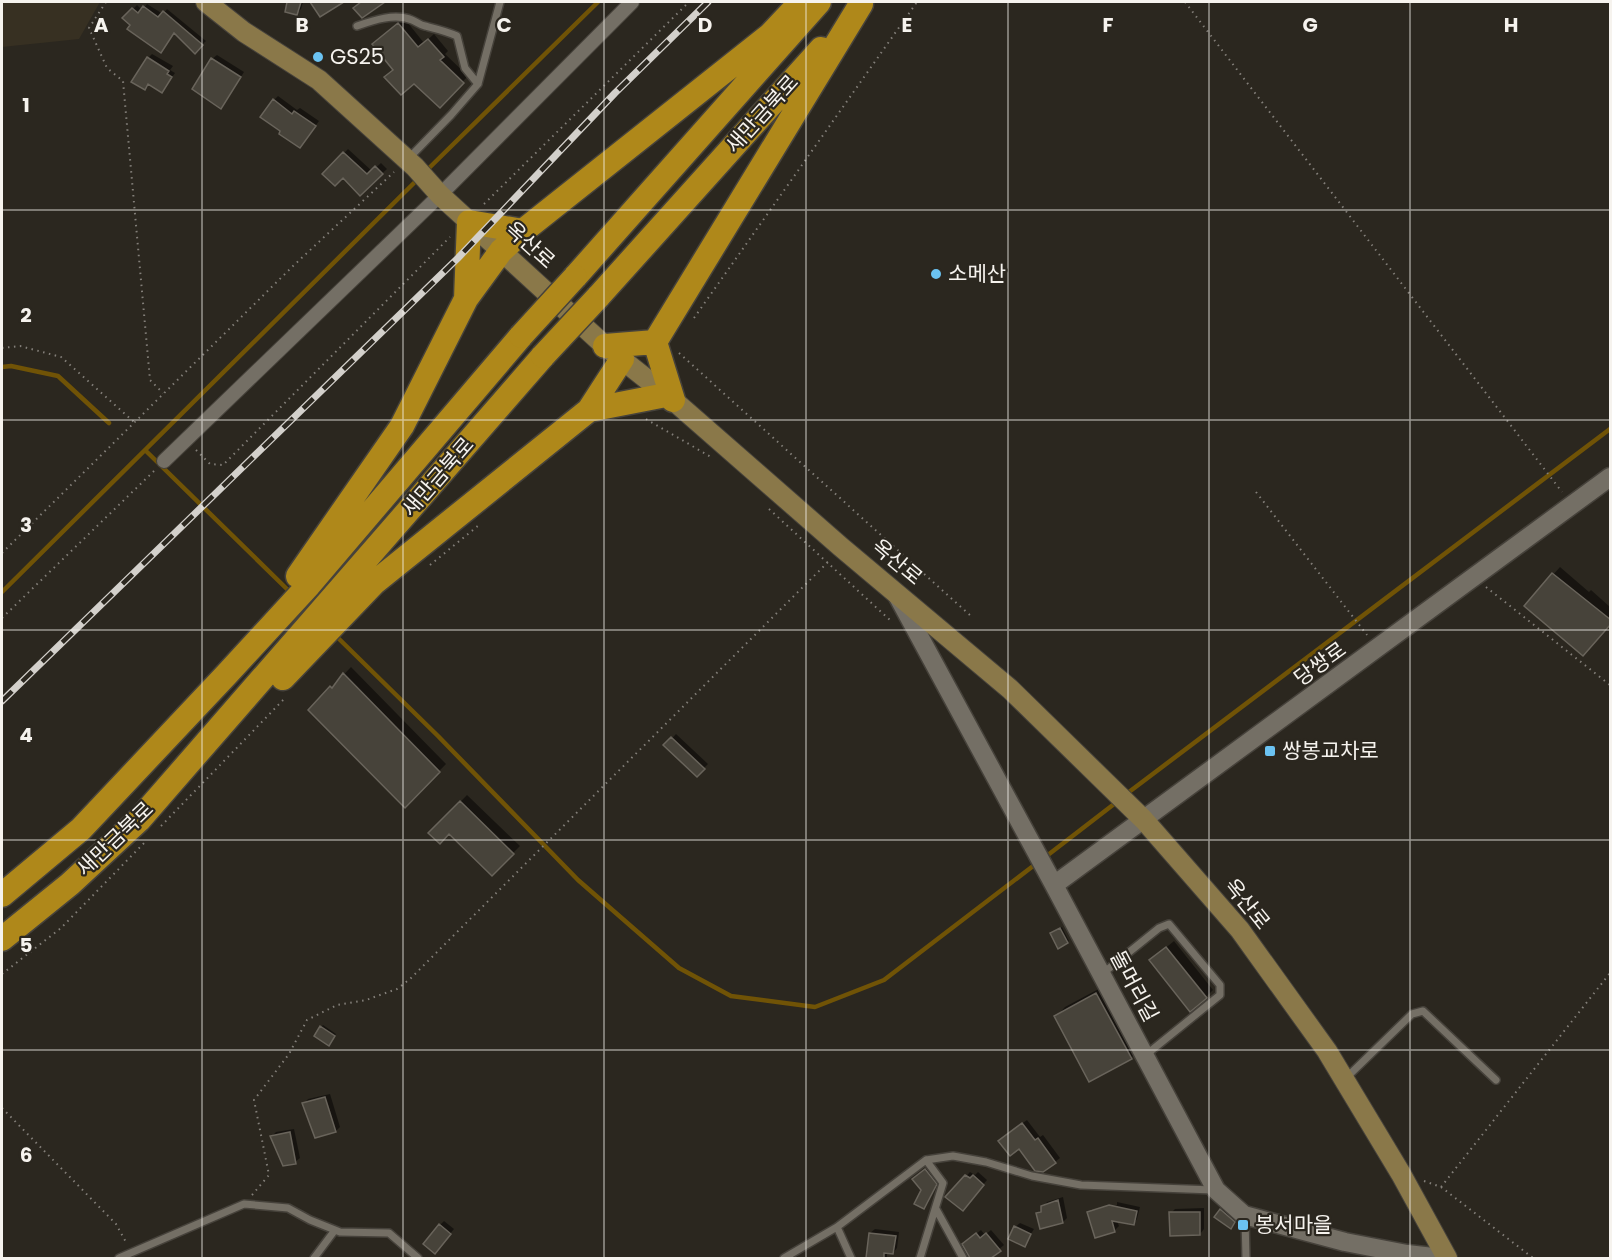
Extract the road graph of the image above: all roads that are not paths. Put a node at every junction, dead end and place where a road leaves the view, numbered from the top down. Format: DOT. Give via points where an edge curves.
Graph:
graph roads {
  1 [pos="206,2"];
  2 [pos="500,2"];
  3 [pos="632,2"];
  4 [pos="801,2"];
  5 [pos="819,2"];
  6 [pos="862,3"];
  7 [pos="357,26"];
  8 [pos="478,84"];
  9 [pos="411,163"];
  10 [pos="437,192"];
  11 [pos="468,220"];
  12 [pos="523,231"];
  13 [pos="501,251"];
  14 [pos="466,299"];
  15 [pos="657,339"];
  16 [pos="614,352"];
  17 [pos="670,398"];
  18 [pos="589,410"];
  19 [pos="160,465"];
  20 [pos="1611,477"];
  21 [pos="304,580"];
  22 [pos="896,592"];
  23 [pos="336,608"];
  24 [pos="1140,815"];
  25 [pos="1054,885"];
  26 [pos="2,895"];
  27 [pos="2,939"];
  28 [pos="1102,974"];
  29 [pos="1145,1055"];
  30 [pos="1344,1079"];
  31 [pos="1496,1080"];
  32 [pos="926,1160"];
  33 [pos="1215,1190"];
  34 [pos="936,1209"];
  35 [pos="1244,1215"];
  36 [pos="837,1227"];
  37 [pos="335,1230"];
  38 [pos="135,1252"];
  39 [pos="119,1258"];
  40 [pos="141,1258"];
  41 [pos="314,1258"];
  42 [pos="418,1258"];
  43 [pos="784,1258"];
  44 [pos="851,1258"];
  45 [pos="921,1258"];
  46 [pos="963,1258"];
  47 [pos="1246,1258"];
  48 [pos="1442,1258"];
  49 [pos="1447,1258"];
  1 -- 9 [label="main road, 옥산로" via="244,32 319,80"];
  2 -- 8 [label="lane"];
  3 -- 10 [label="street"];
  4 -- 12 [label="highway" via="770,35"];
  5 -- 21 [label="highway, 새만금북로, bridge"];
  6 -- 15 [label="highway"];
  6 -- 23 [label="highway, 새만금북로, bridge" via="543,356"];
  7 -- 8 [label="lane" via="399,17 443,29 457,36 465,68"];
  8 -- 9 [label="lane"];
  9 -- 10 [label="main road, 옥산로"];
  10 -- 11 [label="main road, 옥산로"];
  10 -- 19 [label="street"];
  11 -- 12 [label="highway"];
  11 -- 13 [label="main road, 옥산로"];
  11 -- 14 [label="highway"];
  12 -- 13 [label="highway"];
  13 -- 14 [label="highway"];
  13 -- 16 [label="main road, 옥산로"];
  14 -- 21 [label="highway" via="402,426"];
  15 -- 16 [label="highway"];
  15 -- 17 [label="highway"];
  16 -- 17 [label="main road, 옥산로"];
  16 -- 18 [label="highway"];
  17 -- 18 [label="highway"];
  17 -- 22 [label="main road, 옥산로" via="835,554"];
  18 -- 23 [label="highway"];
  20 -- 24 [label="street, 당쌍로"];
  21 -- 26 [label="highway, 새만금북로" via="227,674 81,828"];
  22 -- 24 [label="main road, 옥산로" via="1010,689"];
  22 -- 25 [label="street, 돌머리길"];
  23 -- 27 [label="highway, 새만금북로" via="176,790"];
  24 -- 25 [label="street, 당쌍로"];
  24 -- 30 [label="main road, 옥산로" via="1240,930"];
  25 -- 28 [label="street, 돌머리길"];
  28 -- 29 [label="street, 돌머리길"];
  28 -- 29 [label="lane" via="1169,924 1220,986 1220,995"];
  29 -- 33 [label="street, 돌머리길"];
  30 -- 31 [label="lane" via="1412,1014 1422,1011"];
  30 -- 49 [label="main road, 옥산로"];
  32 -- 33 [label="lane" via="953,1156 1080,1185"];
  32 -- 34 [label="lane" via="943,1183"];
  32 -- 36 [label="lane"];
  33 -- 35 [label="street, 돌머리길"];
  34 -- 45 [label="lane"];
  34 -- 46 [label="lane"];
  35 -- 47 [label="lane"];
  35 -- 48 [label="street, 돌머리길" via="1345,1242"];
  36 -- 43 [label="lane"];
  36 -- 44 [label="lane"];
  37 -- 38 [label="lane" via="288,1208 244,1204"];
  37 -- 41 [label="lane"];
  37 -- 42 [label="lane" via="389,1233"];
  38 -- 39 [label="lane"];
  38 -- 40 [label="lane"];
}
